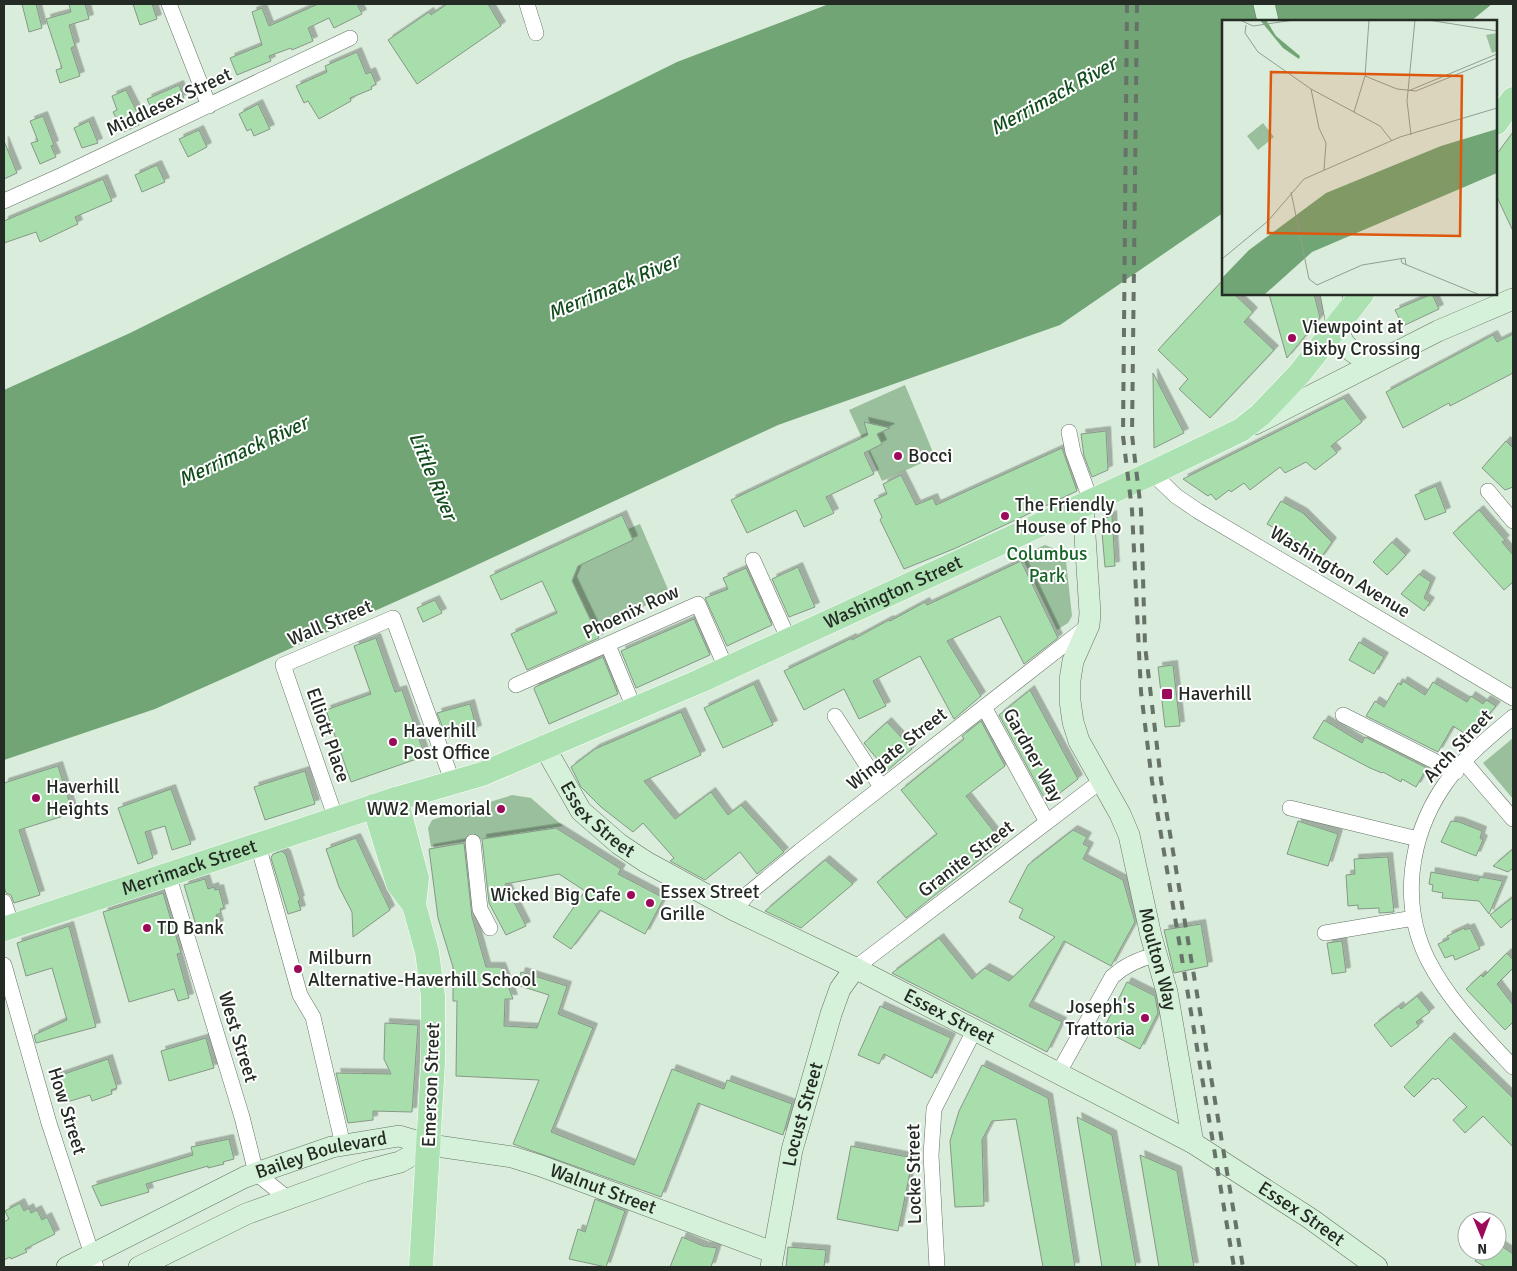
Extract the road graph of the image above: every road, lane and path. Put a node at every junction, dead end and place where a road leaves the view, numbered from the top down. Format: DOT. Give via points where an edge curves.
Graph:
graph roads {
  1 [pos="169,4"];
  2 [pos="527,4"];
  3 [pos="1264,4"];
  4 [pos="1268,20"];
  5 [pos="536,33"];
  6 [pos="350,38"];
  7 [pos="1513,100"];
  8 [pos="209,106"];
  9 [pos="1497,121"];
  10 [pos="4,201"];
  11 [pos="1331,295"];
  12 [pos="1361,295"];
  13 [pos="1513,299"];
  14 [pos="1338,324"];
  15 [pos="1376,362"];
  16 [pos="1241,430"];
  17 [pos="1069,432"];
  18 [pos="1152,473"];
  19 [pos="1488,491"];
  20 [pos="1087,503"];
  21 [pos="1513,521"];
  22 [pos="753,560"];
  23 [pos="1089,625"];
  24 [pos="788,638"];
  25 [pos="608,646"];
  26 [pos="283,665"];
  27 [pos="726,668"];
  28 [pos="516,685"];
  29 [pos="1513,698"];
  30 [pos="984,707"];
  31 [pos="634,708"];
  32 [pos="1342,715"];
  33 [pos="835,716"];
  34 [pos="1513,717"];
  35 [pos="544,746"];
  36 [pos="1460,767"];
  37 [pos="1101,781"];
  38 [pos="453,783"];
  39 [pos="881,787"];
  40 [pos="396,799"];
  41 [pos="374,806"];
  42 [pos="1290,808"];
  43 [pos="336,818"];
  44 [pos="1513,819"];
  45 [pos="1047,822"];
  46 [pos="1418,839"];
  47 [pos="473,842"];
  48 [pos="258,844"];
  49 [pos="168,874"];
  50 [pos="4,902"];
  51 [pos="414,905"];
  52 [pos="734,910"];
  53 [pos="1414,918"];
  54 [pos="8,928"];
  55 [pos="490,928"];
  56 [pos="1325,933"];
  57 [pos="1156,955"];
  58 [pos="4,965"];
  59 [pos="855,968"];
  60 [pos="975,1029"];
  61 [pos="1513,1066"];
  62 [pos="1059,1072"];
  63 [pos="1193,1143"];
  64 [pos="343,1145"];
  65 [pos="430,1145"];
  66 [pos="256,1173"];
  67 [pos="287,1198"];
  68 [pos="771,1260"];
  69 [pos="94,1262"];
  70 [pos="67,1267"];
  71 [pos="139,1267"];
  72 [pos="421,1267"];
  73 [pos="937,1267"];
  74 [pos="1377,1267"];
  1 -- 8 [label="street"];
  2 -- 5 [label="street"];
  3 -- 4 [label="main road"];
  6 -- 8 [label="street, Middlesex Street"];
  7 -- 9 [label="main road"];
  8 -- 10 [label="street, Middlesex Street"];
  11 -- 14 [label="main road"];
  12 -- 14 [label="main road, Washington Street"];
  13 -- 15 [label="main road, Washington Street"];
  14 -- 15 [label="main road" via="1343,345 1356,356"];
  14 -- 16 [label="main road, Washington Street" via="1280,396"];
  15 -- 16 [label="main road, Washington Street"];
  16 -- 18 [label="main road, Washington Street"];
  17 -- 20 [label="street"];
  18 -- 20 [label="main road, Washington Street"];
  18 -- 29 [label="street, Washington Avenue" via="1198,511"];
  19 -- 21 [label="street"];
  20 -- 23 [label="main road"];
  20 -- 24 [label="main road, Washington Street"];
  22 -- 24 [label="street"];
  23 -- 30 [label="street, Wingate Street"];
  23 -- 37 [label="main road, Moulton Way" via="1073,661 1070,700 1079,741"];
  24 -- 27 [label="main road, Washington Street"];
  25 -- 27 [label="street, Phoenix Row" via="698,604"];
  25 -- 28 [label="street, Phoenix Row"];
  25 -- 31 [label="street"];
  26 -- 38 [label="street, Wall Street" via="393,618"];
  26 -- 43 [label="street, Elliott Place"];
  27 -- 31 [label="main road, Washington Street"];
  30 -- 39 [label="street, Wingate Street"];
  30 -- 45 [label="street, Gardner Way"];
  31 -- 35 [label="main road, Washington Street"];
  32 -- 36 [label="street"];
  33 -- 39 [label="street"];
  34 -- 36 [label="street, Arch Street"];
  35 -- 38 [label="main road, Washington Street" via="482,774"];
  35 -- 52 [label="main road, Essex Street" via="581,811 619,844"];
  36 -- 44 [label="street"];
  36 -- 46 [label="street, Arch Street" via="1444,785 1426,815"];
  37 -- 45 [label="street, Granite Street"];
  37 -- 57 [label="main road, Moulton Way" via="1129,835"];
  38 -- 40 [label="main road, Merrimack Street"];
  39 -- 52 [label="street, Wingate Street" via="800,850"];
  40 -- 41 [label="main road, Merrimack Street"];
  40 -- 51 [label="main road, Emerson Street" via="416,878"];
  41 -- 43 [label="main road, Merrimack Street"];
  41 -- 51 [label="main road, Emerson Street" via="398,884"];
  42 -- 46 [label="street"];
  43 -- 48 [label="main road, Merrimack Street"];
  45 -- 59 [label="street, Granite Street"];
  46 -- 53 [label="street, Arch Street" via="1410,887"];
  47 -- 55 [label="street" via="480,909"];
  48 -- 49 [label="main road, Merrimack Street"];
  48 -- 64 [label="street" via="300,995 313,1017"];
  49 -- 54 [label="main road, Merrimack Street"];
  49 -- 66 [label="street, West Street"];
  50 -- 54 [label="street"];
  51 -- 65 [label="main road, Emerson Street" via="433,996"];
  52 -- 59 [label="main road, Essex Street"];
  53 -- 56 [label="street"];
  53 -- 61 [label="street, Arch Street" via="1428,960 1456,1004"];
  57 -- 62 [label="street" via="1139,958 1112,977"];
  57 -- 63 [label="main road, Moulton Way" via="1176,1033"];
  58 -- 69 [label="street, How Street"];
  59 -- 60 [label="main road, Essex Street"];
  59 -- 68 [label="main road, Locust Street" via="840,989 828,1023 792,1150"];
  60 -- 62 [label="main road, Essex Street"];
  60 -- 73 [label="street, Locke Street" via="934,1109 931,1155"];
  62 -- 63 [label="main road, Essex Street"];
  63 -- 74 [label="main road, Essex Street" via="1311,1219"];
  64 -- 65 [label="main road, Bailey Boulevard" via="399,1136"];
  64 -- 66 [label="main road, Bailey Boulevard"];
  65 -- 67 [label="main road, Bailey Boulevard" via="400,1162"];
  65 -- 68 [label="main road, Walnut Street" via="520,1159 565,1174"];
  65 -- 72 [label="main road, Emerson Street"];
  66 -- 67 [label="street"];
  66 -- 69 [label="main road, Bailey Boulevard"];
  67 -- 71 [label="main road, Bailey Boulevard" via="246,1214"];
  69 -- 70 [label="main road, Bailey Boulevard"];
}
